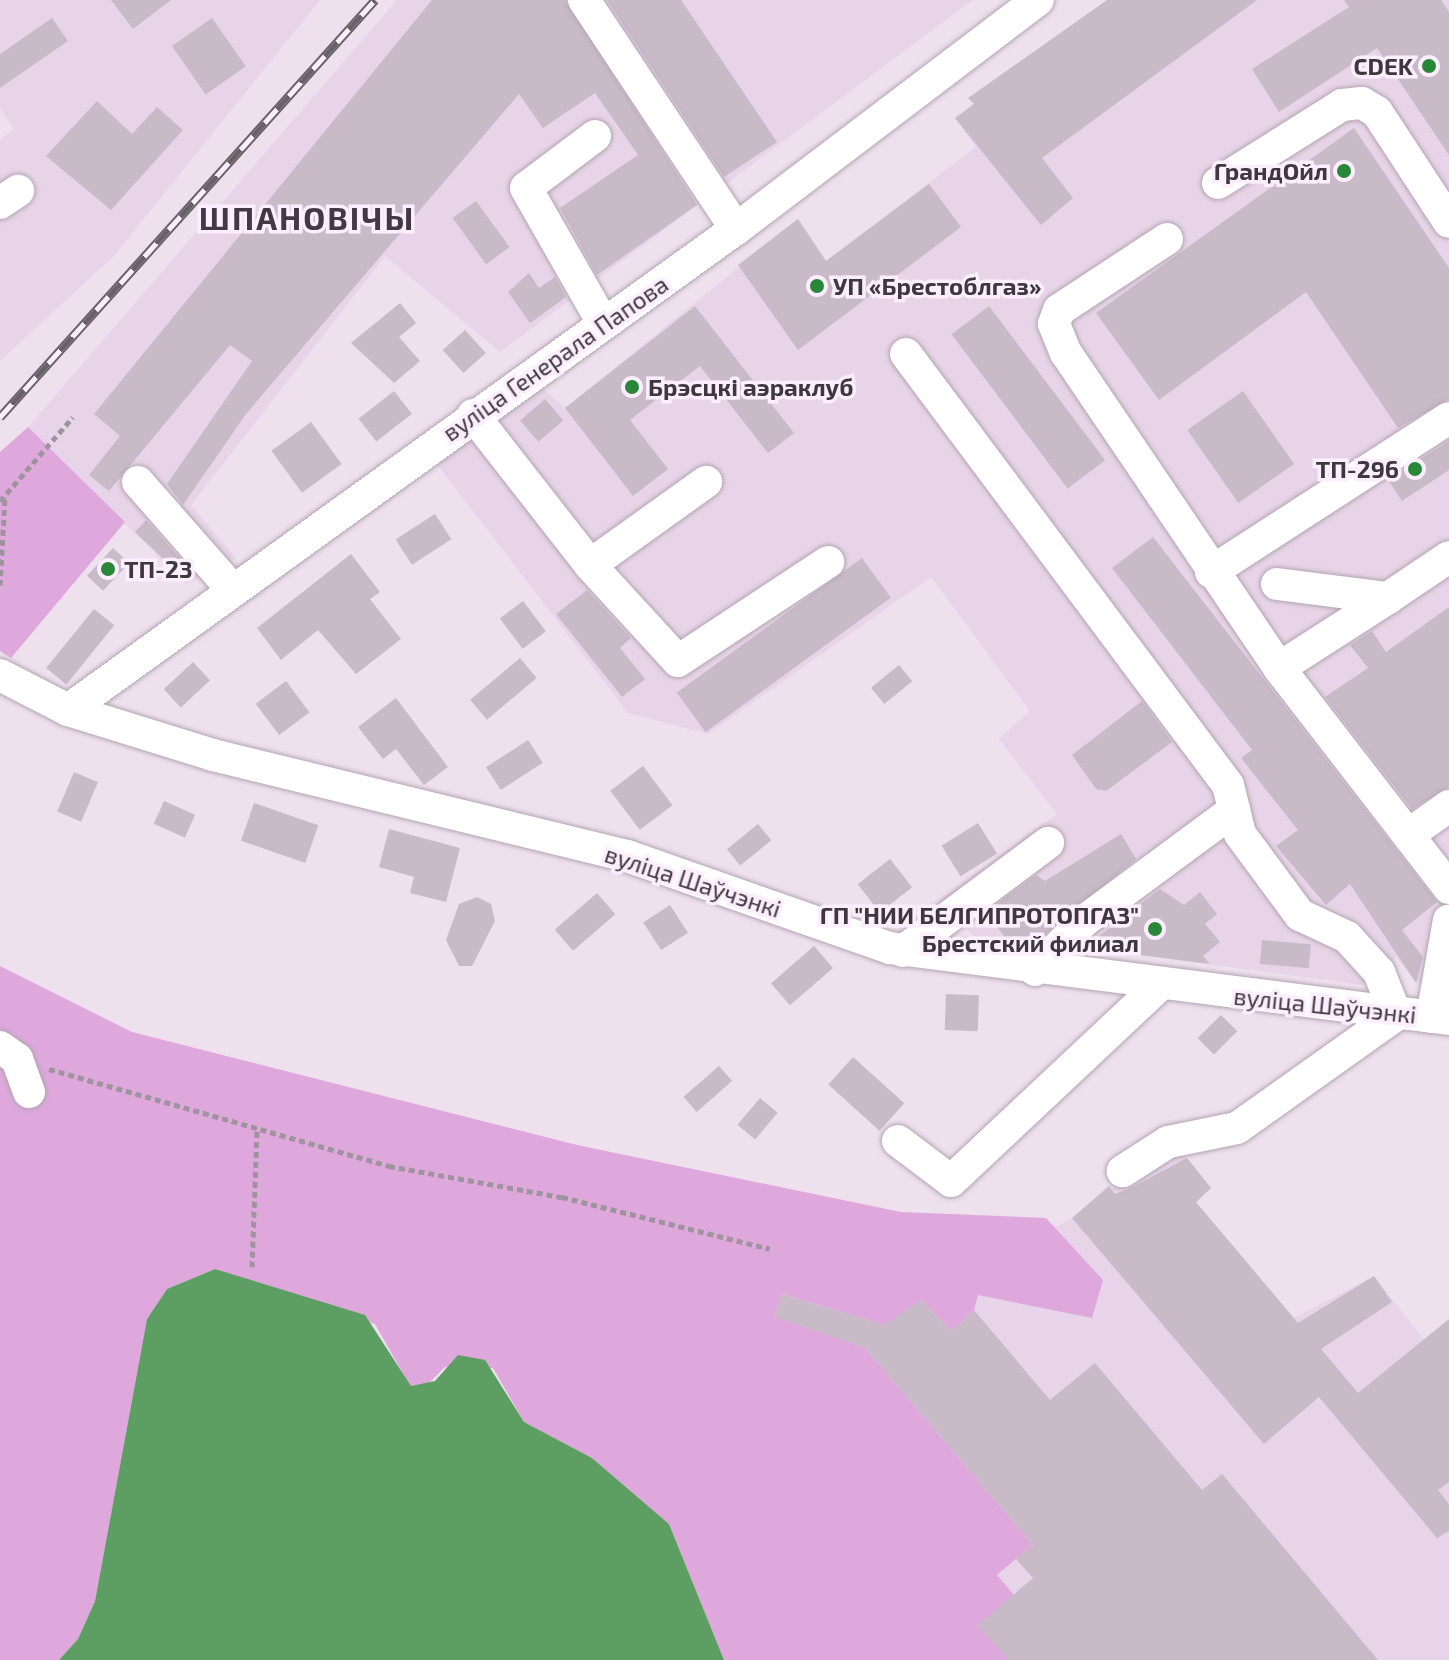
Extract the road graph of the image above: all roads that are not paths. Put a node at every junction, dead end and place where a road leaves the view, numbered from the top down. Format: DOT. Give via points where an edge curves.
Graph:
graph roads {
  1 [pos="584,0"];
  2 [pos="1038,0"];
  3 [pos="595,136"];
  4 [pos="1218,183"];
  5 [pos="1449,222"];
  6 [pos="736,229"];
  7 [pos="1167,239"];
  8 [pos="603,323"];
  9 [pos="906,354"];
  10 [pos="473,415"];
  11 [pos="1449,418"];
  12 [pos="138,482"];
  13 [pos="706,482"];
  14 [pos="1449,557"];
  15 [pos="828,562"];
  16 [pos="590,565"];
  17 [pos="1211,572"];
  18 [pos="1277,584"];
  19 [pos="231,588"];
  20 [pos="1388,598"];
  21 [pos="1279,668"];
  22 [pos="0,675"];
  23 [pos="68,710"];
  24 [pos="1449,806"];
  25 [pos="1234,810"];
  26 [pos="1408,835"];
  27 [pos="1048,843"];
  28 [pos="1449,888"];
  29 [pos="1449,920"];
  30 [pos="903,951"];
  31 [pos="1035,970"];
  32 [pos="1159,986"];
  33 [pos="1396,1015"];
  34 [pos="1440,1018"];
  35 [pos="8,1053"];
  36 [pos="29,1092"];
  37 [pos="898,1141"];
  38 [pos="1123,1171"];
  1 -- 6 [label="street"];
  2 -- 6 [label="street, вуліца Генерала Папова"];
  3 -- 8 [label="street" via="526,188"];
  4 -- 5 [label="street" via="1342,105 1362,103 1377,112"];
  6 -- 8 [label="street, вуліца Генерала Папова"];
  7 -- 17 [label="street" via="1059,310 1054,324"];
  8 -- 10 [label="street, вуліца Генерала Папова"];
  9 -- 25 [label="street" via="1228,785"];
  10 -- 16 [label="street"];
  10 -- 19 [label="street, вуліца Генерала Папова"];
  11 -- 17 [label="street"];
  12 -- 19 [label="street"];
  13 -- 16 [label="street"];
  14 -- 20 [label="street"];
  15 -- 16 [label="street" via="678,661"];
  17 -- 21 [label="street"];
  18 -- 20 [label="street"];
  19 -- 23 [label="street, вуліца Генерала Папова"];
  20 -- 21 [label="street"];
  21 -- 26 [label="street"];
  22 -- 23 [label="street, вуліца Шаўчэнкі"];
  23 -- 30 [label="street, вуліца Шаўчэнкі" via="213,755 627,856"];
  24 -- 26 [label="street"];
  25 -- 31 [label="street" via="1084,921"];
  25 -- 33 [label="street" via="1240,834 1300,915 1347,937 1379,972"];
  26 -- 28 [label="street"];
  27 -- 30 [label="street"];
  29 -- 34 [label="street"];
  30 -- 31 [label="street, вуліца Шаўчэнкі"];
  31 -- 32 [label="street, вуліца Шаўчэнкі"];
  32 -- 33 [label="street, вуліца Шаўчэнкі"];
  32 -- 37 [label="street" via="951,1181"];
  33 -- 34 [label="street, вуліца Шаўчэнкі"];
  33 -- 38 [label="street" via="1237,1128 1168,1142"];
  35 -- 36 [label="street"];
}
